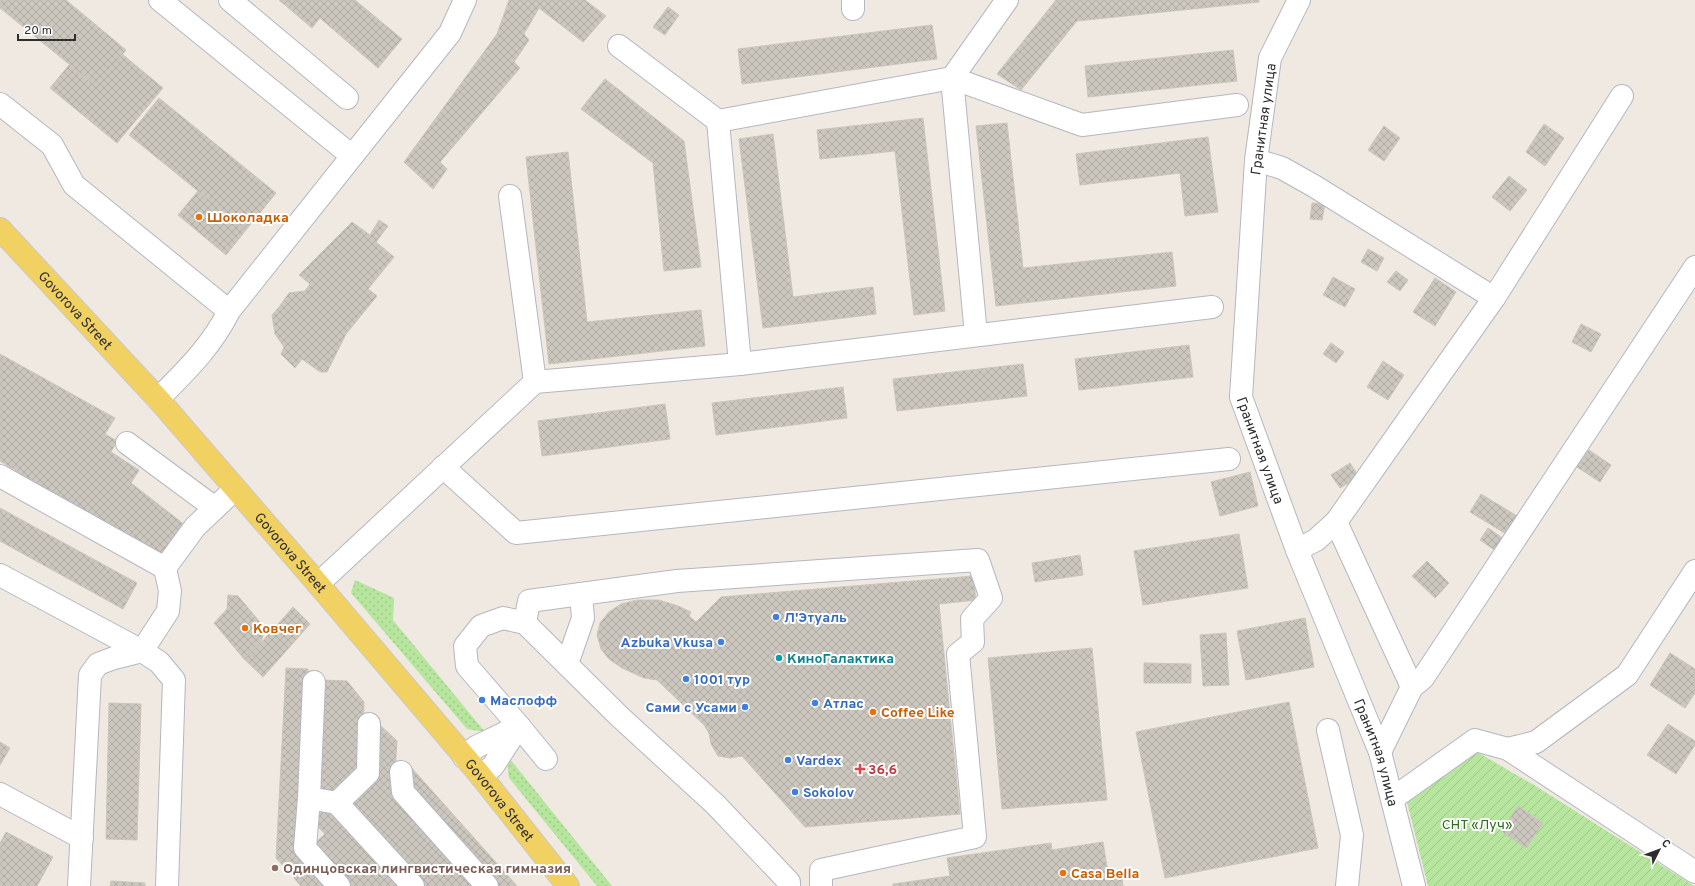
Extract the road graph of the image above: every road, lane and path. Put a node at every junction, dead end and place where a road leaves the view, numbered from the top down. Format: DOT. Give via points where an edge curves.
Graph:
graph roads {
  1 [pos="160,0"];
  2 [pos="230,0"];
  3 [pos="465,0"];
  4 [pos="1007,0"];
  5 [pos="1299,0"];
  6 [pos="619,46"];
  7 [pos="952,78"];
  8 [pos="1622,96"];
  9 [pos="347,98"];
  10 [pos="0,104"];
  11 [pos="1237,105"];
  12 [pos="718,121"];
  13 [pos="352,156"];
  14 [pos="1256,160"];
  15 [pos="510,196"];
  16 [pos="0,229"];
  17 [pos="1695,267"];
  18 [pos="1494,298"];
  19 [pos="1212,307"];
  20 [pos="229,311"];
  21 [pos="976,335"];
  22 [pos="740,364"];
  23 [pos="535,382"];
  24 [pos="158,400"];
  25 [pos="127,443"];
  26 [pos="1229,459"];
  27 [pos="443,467"];
  28 [pos="0,476"];
  29 [pos="235,489"];
  30 [pos="215,508"];
  31 [pos="1336,522"];
  32 [pos="1297,550"];
  33 [pos="165,568"];
  34 [pos="1695,571"];
  35 [pos="0,574"];
  36 [pos="318,584"];
  37 [pos="580,594"];
  38 [pos="525,623"];
  39 [pos="142,651"];
  40 [pos="567,664"];
  41 [pos="314,682"];
  42 [pos="1412,687"];
  43 [pos="370,724"];
  44 [pos="519,726"];
  45 [pos="1328,730"];
  46 [pos="1508,749"];
  47 [pos="1380,752"];
  48 [pos="464,757"];
  49 [pos="546,759"];
  50 [pos="402,772"];
  51 [pos="481,776"];
  52 [pos="0,794"];
  53 [pos="309,798"];
  54 [pos="1392,799"];
  55 [pos="337,803"];
  56 [pos="82,838"];
  57 [pos="1695,872"];
  58 [pos="79,886"];
  59 [pos="167,886"];
  60 [pos="339,886"];
  61 [pos="413,886"];
  62 [pos="487,886"];
  63 [pos="568,886"];
  64 [pos="789,886"];
  65 [pos="821,886"];
  66 [pos="1347,886"];
  67 [pos="1414,886"];
  1 -- 13 [label="street"];
  2 -- 9 [label="street"];
  3 -- 13 [label="street" via="450,33"];
  4 -- 7 [label="street"];
  5 -- 14 [label="street, Гранитная улица" via="1270,58"];
  6 -- 12 [label="street"];
  7 -- 11 [label="street" via="1082,125"];
  7 -- 12 [label="street"];
  7 -- 21 [label="street"];
  8 -- 18 [label="street"];
  10 -- 20 [label="street" via="52,145 74,185"];
  12 -- 22 [label="street"];
  13 -- 20 [label="street"];
  14 -- 18 [label="street" via="1282,168 1314,186"];
  14 -- 32 [label="street, Гранитная улица" via="1241,397"];
  15 -- 23 [label="street"];
  16 -- 24 [label="main road, Govorova Street"];
  17 -- 42 [label="street" via="1423,678"];
  18 -- 31 [label="street"];
  19 -- 21 [label="street"];
  20 -- 24 [label="street" via="221,329 203,353"];
  21 -- 22 [label="street"];
  22 -- 23 [label="street"];
  23 -- 27 [label="street"];
  24 -- 29 [label="main road, Govorova Street"];
  25 -- 30 [label="street"];
  26 -- 27 [label="street" via="516,533"];
  27 -- 36 [label="street"];
  28 -- 33 [label="street"];
  29 -- 30 [label="street"];
  29 -- 36 [label="main road, Govorova Street"];
  30 -- 33 [label="street" via="195,527"];
  31 -- 32 [label="street" via="1316,540"];
  31 -- 42 [label="street"];
  32 -- 47 [label="street, Гранитная улица"];
  33 -- 39 [label="street" via="170,591 168,611"];
  34 -- 46 [label="street" via="1627,675 1536,742"];
  35 -- 39 [label="street"];
  36 -- 48 [label="main road, Govorova Street"];
  37 -- 38 [label="street" via="529,601"];
  37 -- 40 [label="street" via="583,618"];
  37 -- 65 [label="street" via="677,581 978,560 991,598 972,619 974,642 958,654 975,837 821,870"];
  38 -- 40 [label="street"];
  38 -- 44 [label="street" via="503,618 481,626 465,646 468,666"];
  39 -- 56 [label="street" via="98,664 90,675"];
  39 -- 59 [label="street" via="159,662 174,680"];
  40 -- 64 [label="street" via="620,717 715,804 789,882"];
  41 -- 53 [label="street"];
  42 -- 47 [label="street"];
  43 -- 55 [label="street" via="368,773"];
  44 -- 48 [label="street" via="476,747"];
  44 -- 49 [label="street"];
  44 -- 51 [label="street" via="492,766"];
  45 -- 66 [label="street" via="1352,835"];
  46 -- 54 [label="street" via="1475,740"];
  46 -- 57 [label="street"];
  47 -- 54 [label="street, Гранитная улица"];
  48 -- 51 [label="main road, Govorova Street"];
  50 -- 62 [label="street" via="403,792"];
  51 -- 63 [label="main road, Govorova Street"];
  52 -- 56 [label="street"];
  53 -- 55 [label="street"];
  53 -- 60 [label="street" via="305,848"];
  54 -- 67 [label="street, Гранитная улица"];
  55 -- 61 [label="street"];
  56 -- 58 [label="street"];
}
